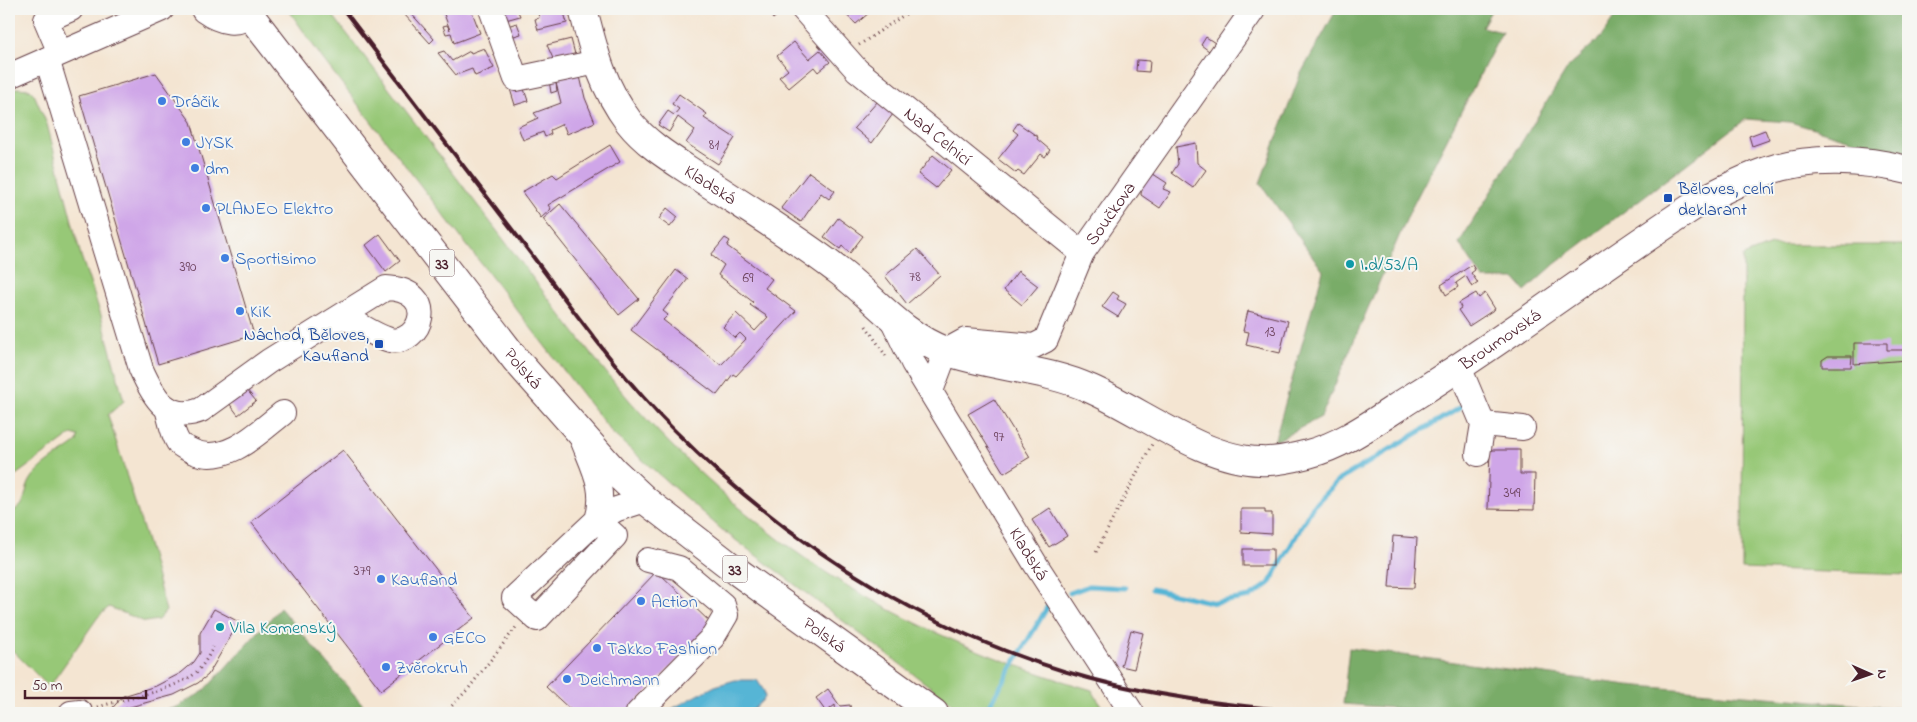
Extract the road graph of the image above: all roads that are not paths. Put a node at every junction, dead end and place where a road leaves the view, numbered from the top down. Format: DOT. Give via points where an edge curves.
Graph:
graph roads {
  1 [pos="71,9"];
  2 [pos="162,9"];
  3 [pos="205,9"];
  4 [pos="491,9"];
  5 [pos="584,9"];
  6 [pos="803,9"];
  7 [pos="1253,10"];
  8 [pos="251,11"];
  9 [pos="53,56"];
  10 [pos="597,62"];
  11 [pos="9,76"];
  12 [pos="1908,170"];
  13 [pos="1082,253"];
  14 [pos="344,316"];
  15 [pos="892,319"];
  16 [pos="946,351"];
  17 [pos="1459,368"];
  18 [pos="1089,388"];
  19 [pos="932,391"];
  20 [pos="167,408"];
  21 [pos="283,413"];
  22 [pos="1483,424"];
  23 [pos="1523,428"];
  24 [pos="580,434"];
  25 [pos="1478,454"];
  26 [pos="645,500"];
  27 [pos="597,520"];
  28 [pos="648,560"];
  29 [pos="859,659"];
  30 [pos="638,713"];
  31 [pos="923,713"];
  32 [pos="934,713"];
  33 [pos="1132,713"];
  1 -- 9 [label="street" via="46,20"];
  2 -- 9 [label="street"];
  3 -- 8 [label="main road, Polská / 33" via="225,20 238,20"];
  4 -- 10 [label="street" via="516,79"];
  5 -- 10 [label="main road, Kladská"];
  6 -- 13 [label="street, Nad Celnicí" via="842,56"];
  7 -- 13 [label="street, Součkova"];
  8 -- 24 [label="main road, Polská / 33" via="516,360"];
  9 -- 11 [label="street"];
  9 -- 20 [label="street" via="141,369 158,400"];
  10 -- 15 [label="main road, Kladská" via="610,96 632,126 663,152 838,270"];
  12 -- 17 [label="main road, Broumovská" via="1865,162 1801,163 1768,170 1733,184 1647,236"];
  13 -- 16 [label="street, Součkova" via="1046,340 1041,344 966,340"];
  14 -- 20 [label="street" via="269,361 201,410 189,414"];
  15 -- 16 [label="main road, Kladská" via="913,335"];
  15 -- 19 [label="street, Kladská" via="913,363"];
  16 -- 18 [label="main road, Kladská" via="1057,377"];
  16 -- 19 [label="street"];
  17 -- 18 [label="main road, Broumovská" via="1342,440 1309,454 1262,462 1239,459 1198,445"];
  17 -- 22 [label="street"];
  19 -- 33 [label="street, Kladská" via="1036,565"];
  20 -- 21 [label="street" via="178,442 184,448 203,455 221,454 246,442"];
  22 -- 23 [label="street"];
  22 -- 25 [label="street"];
  24 -- 26 [label="main road, Polská / 33"];
  24 -- 27 [label="street" via="601,493 602,505"];
  26 -- 27 [label="street"];
  26 -- 29 [label="main road, Polská / 33"];
  27 -- 27 [label="street" via="521,604 537,619 615,536"];
  28 -- 30 [label="street" via="679,568 723,605 726,615 712,637"];
  29 -- 31 [label="main road, Polská / 33"];
  29 -- 32 [label="main road, Polská / 33"];
}
